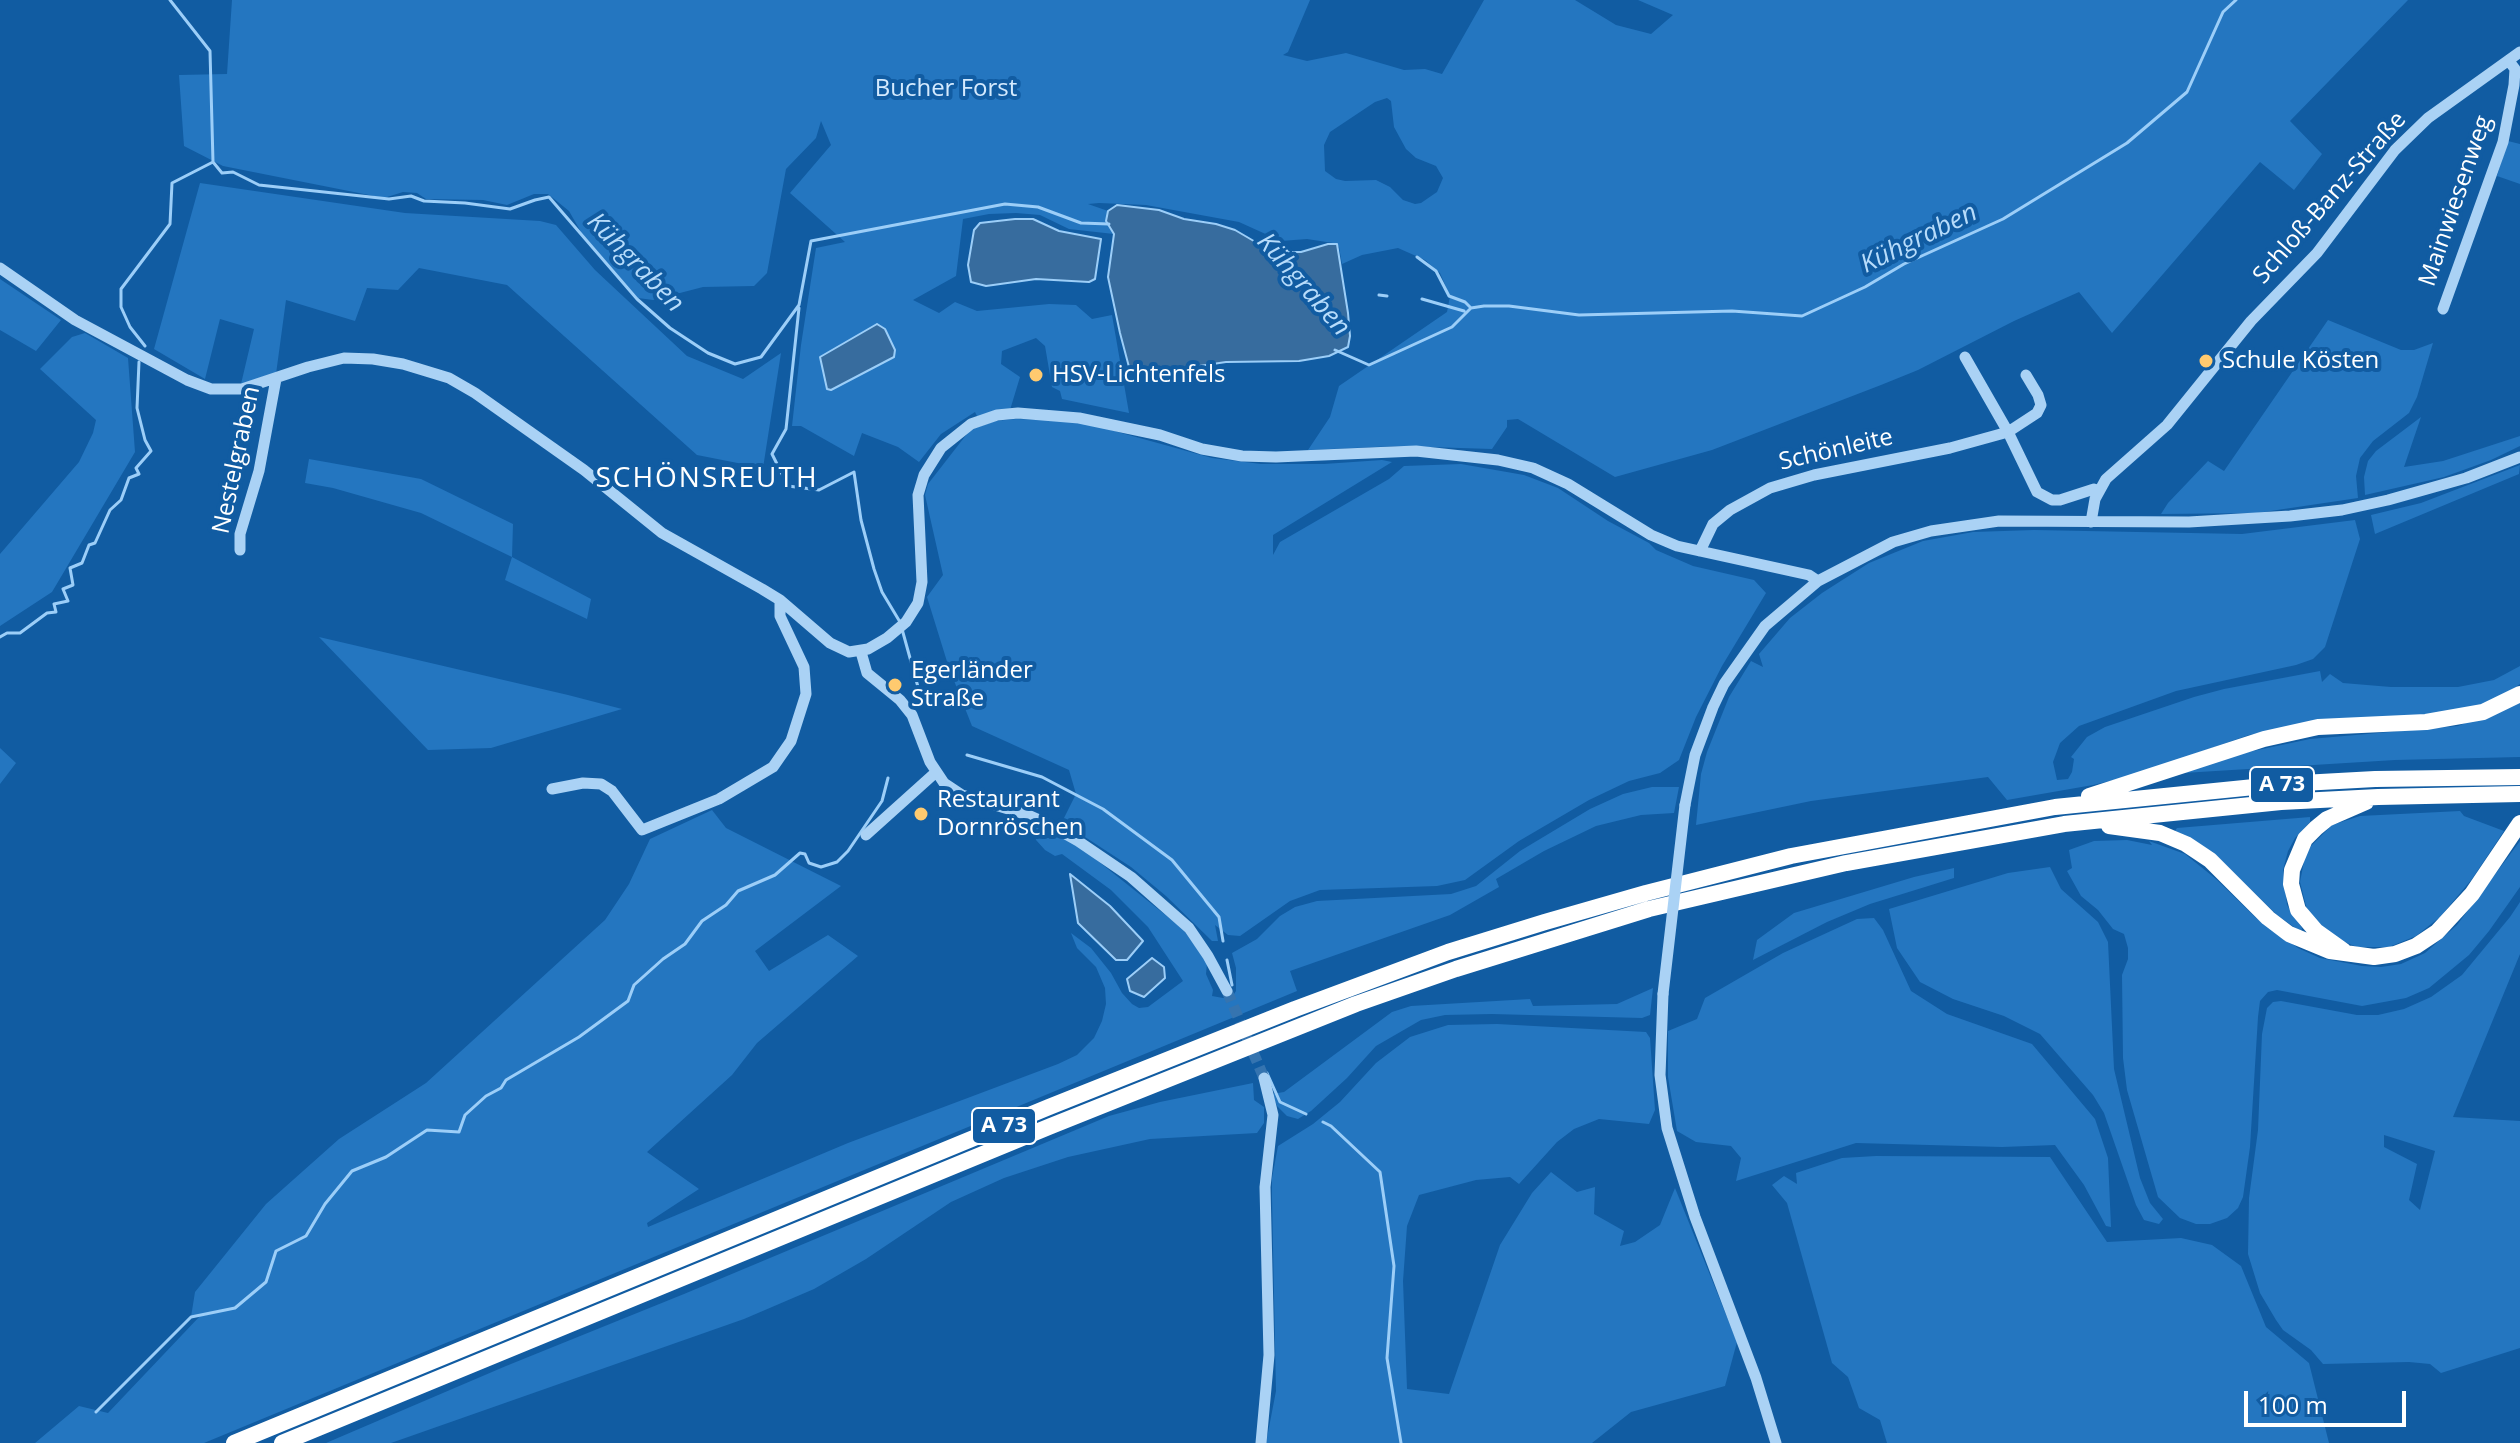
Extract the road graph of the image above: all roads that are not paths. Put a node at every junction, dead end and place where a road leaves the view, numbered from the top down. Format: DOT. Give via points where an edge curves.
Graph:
graph roads {
  1 [pos="2520,52"];
  2 [pos="2509,61"];
  3 [pos="0,268"];
  4 [pos="2443,309"];
  5 [pos="1965,357"];
  6 [pos="2026,375"];
  7 [pos="276,379"];
  8 [pos="2008,432"];
  9 [pos="2520,457"];
  10 [pos="2097,495"];
  11 [pos="2091,522"];
  12 [pos="240,550"];
  13 [pos="1700,551"];
  14 [pos="1818,581"];
  15 [pos="780,600"];
  16 [pos="861,652"];
  17 [pos="2520,694"];
  18 [pos="935,773"];
  19 [pos="2515,777"];
  20 [pos="552,789"];
  21 [pos="2514,794"];
  22 [pos="2378,797"];
  23 [pos="2055,807"];
  24 [pos="2520,823"];
  25 [pos="2064,824"];
  26 [pos="866,835"];
  27 [pos="2348,954"];
  28 [pos="1227,991"];
  29 [pos="1264,1078"];
  30 [pos="234,1443"];
  31 [pos="282,1443"];
  32 [pos="1261,1443"];
  33 [pos="1776,1443"];
  1 -- 2 [label="street, Schloß-Banz-Straße"];
  2 -- 4 [label="street, Mainwiesenweg" via="2515,69 2514,85 2503,142"];
  2 -- 10 [label="street, Schloß-Banz-Straße" via="2428,118 2395,150 2317,253 2251,321 2167,425 2106,479"];
  3 -- 7 [label="street" via="75,320 187,380 222,391"];
  5 -- 8 [label="street"];
  6 -- 8 [label="street, Schönleite" via="2041,405"];
  7 -- 12 [label="street, Nestelgraben"];
  7 -- 15 [label="street" via="355,358 403,364 449,378 584,470 662,533"];
  8 -- 10 [label="street" via="2037,492 2052,500 2094,489"];
  8 -- 13 [label="street, Schönleite" via="1770,488 1713,524"];
  9 -- 11 [label="street" via="2466,478 2342,510 2221,521"];
  10 -- 11 [label="street"];
  11 -- 14 [label="street" via="1999,521 1931,531 1893,542"];
  13 -- 14 [label="street"];
  13 -- 16 [label="street" via="1651,535 1533,468 1416,451 1242,456 1079,418 1018,413 983,419 941,448 924,475 918,503 921,596 902,626"];
  14 -- 33 [label="street, bridge" via="1765,626 1724,684 1695,755 1663,994 1660,1075 1667,1128"];
  15 -- 16 [label="street" via="830,643"];
  15 -- 20 [label="street" via="780,616 800,657 806,687 797,727 773,767 719,799 642,830 601,784"];
  16 -- 18 [label="street" via="867,673 912,715"];
  17 -- 23 [label="highway" via="2483,712 2426,722 2318,727 2264,739"];
  18 -- 26 [label="street"];
  18 -- 28 [label="street" via="962,795 1046,823 1131,877 1199,941"];
  19 -- 23 [label="highway, A 73" via="2284,784"];
  21 -- 22 [label="highway, A 73"];
  22 -- 25 [label="highway, A 73"];
  22 -- 27 [label="highway" via="2316,828 2305,839 2292,870 2298,910"];
  23 -- 30 [label="highway, A 73" via="1791,856 1448,952 1049,1107"];
  24 -- 27 [label="highway" via="2472,894 2437,932 2395,954"];
  25 -- 27 [label="highway" via="2147,830 2186,844 2289,934"];
  25 -- 31 [label="highway, A 73" via="1753,883 1621,917 1442,974 1051,1126"];
  29 -- 32 [label="street" via="1273,1115 1265,1200 1269,1355"];
}
